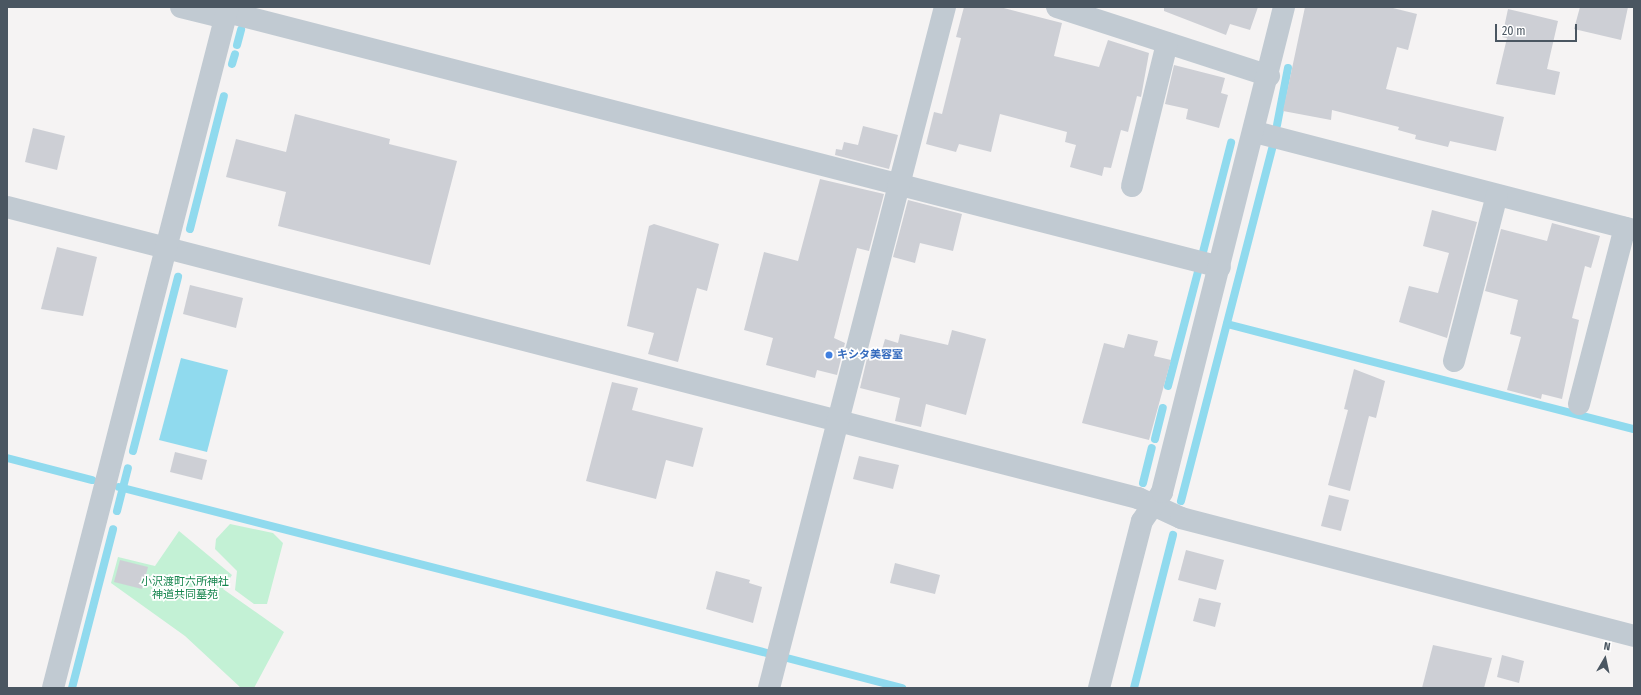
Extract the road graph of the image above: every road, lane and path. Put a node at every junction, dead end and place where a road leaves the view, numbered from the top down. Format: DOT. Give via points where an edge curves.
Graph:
graph roads {
  1 [pos="181,7"];
  2 [pos="945,7"];
  3 [pos="1057,7"];
  4 [pos="1284,7"];
  5 [pos="227,12"];
  6 [pos="1166,43"];
  7 [pos="1269,76"];
  8 [pos="1255,132"];
  9 [pos="899,185"];
  10 [pos="1132,186"];
  11 [pos="1497,194"];
  12 [pos="7,207"];
  13 [pos="1629,229"];
  14 [pos="166,248"];
  15 [pos="1220,267"];
  16 [pos="1454,361"];
  17 [pos="1579,404"];
  18 [pos="838,421"];
  19 [pos="1153,505"];
  20 [pos="1634,636"];
  21 [pos="53,688"];
  22 [pos="769,688"];
  23 [pos="1099,688"];
  1 -- 5 [label="street"];
  2 -- 9 [label="street"];
  3 -- 6 [label="street"];
  4 -- 7 [label="street"];
  5 -- 9 [label="street"];
  5 -- 14 [label="street"];
  6 -- 7 [label="street"];
  6 -- 10 [label="street"];
  7 -- 8 [label="street"];
  8 -- 11 [label="street"];
  8 -- 15 [label="street"];
  9 -- 15 [label="street"];
  9 -- 18 [label="street"];
  11 -- 13 [label="street"];
  11 -- 16 [label="street"];
  12 -- 14 [label="street"];
  13 -- 17 [label="street"];
  14 -- 18 [label="street"];
  14 -- 21 [label="street"];
  15 -- 19 [label="street" via="1162,492"];
  18 -- 19 [label="street" via="1138,498"];
  18 -- 22 [label="street"];
  19 -- 20 [label="street" via="1180,518"];
  19 -- 23 [label="street" via="1142,521"];
}
